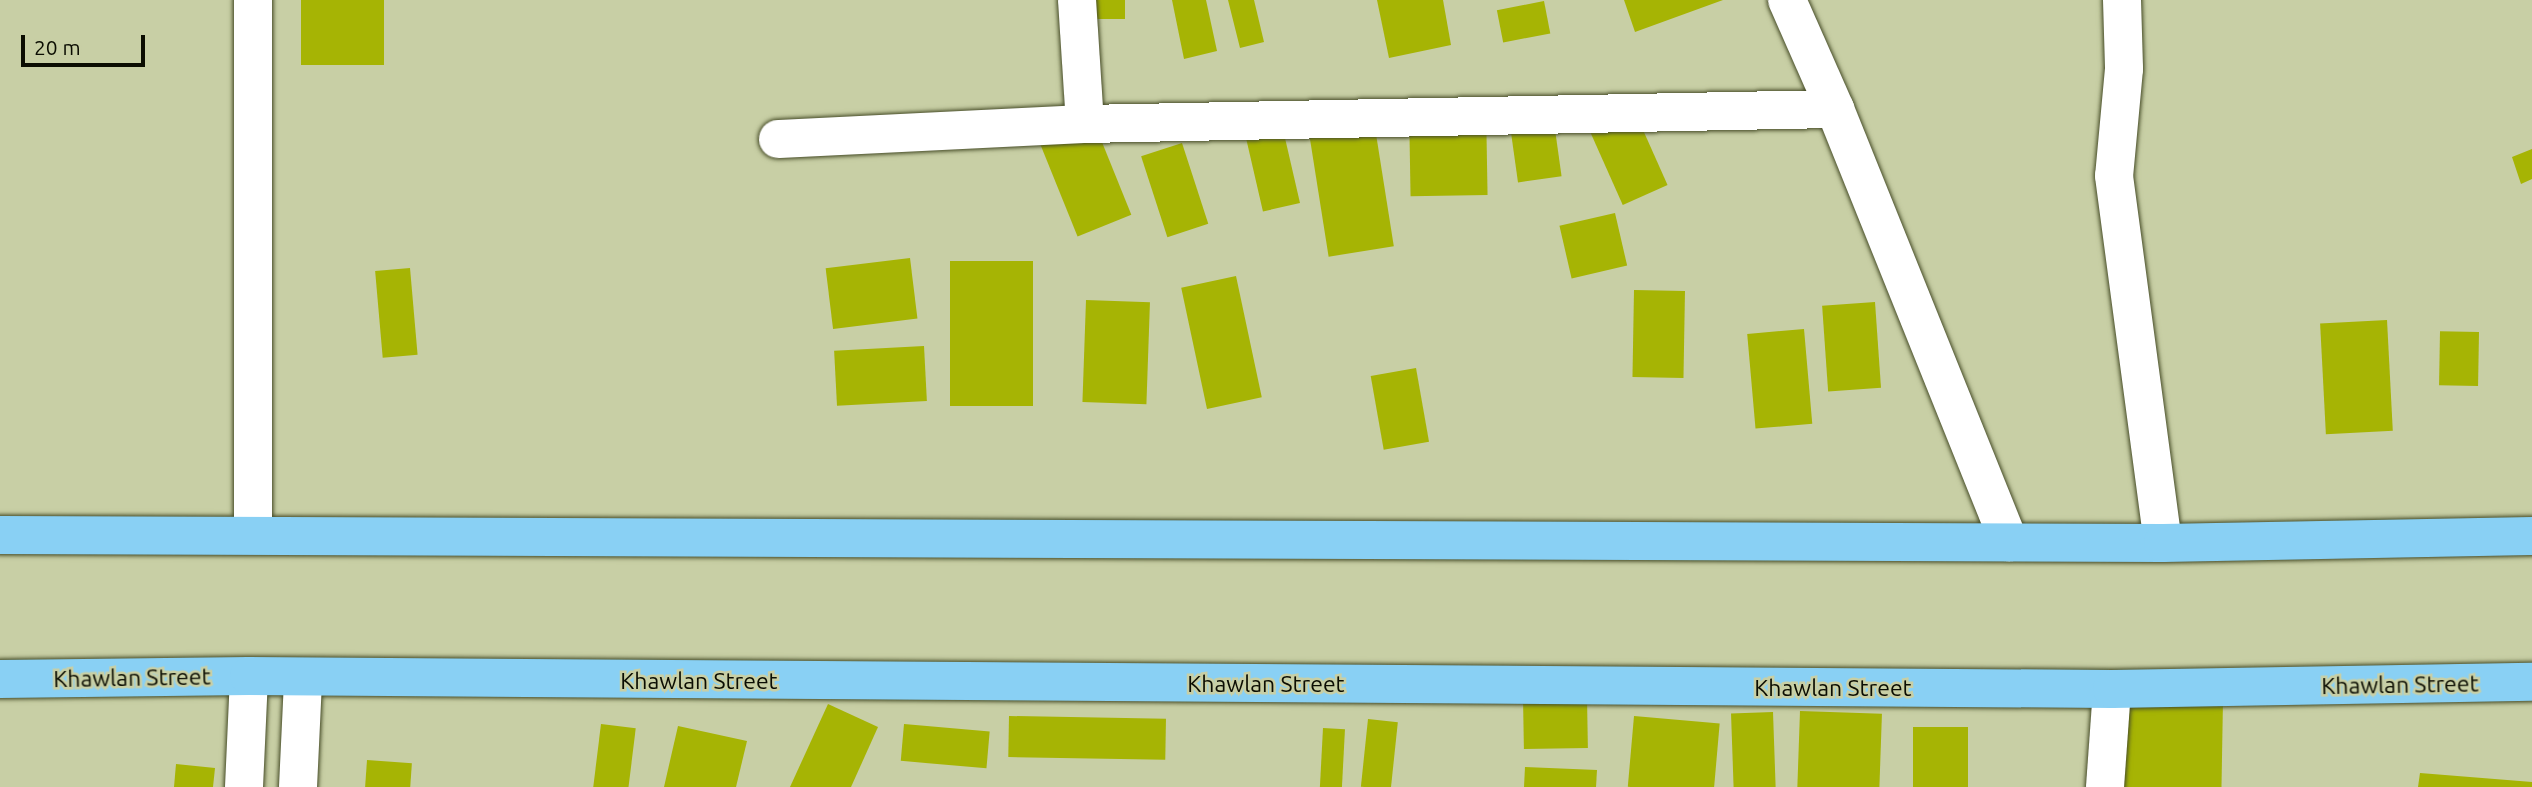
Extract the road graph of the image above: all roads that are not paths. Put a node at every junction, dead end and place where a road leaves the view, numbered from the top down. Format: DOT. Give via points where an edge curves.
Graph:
graph roads {
  1 [pos="253,0"];
  2 [pos="1077,0"];
  3 [pos="1787,0"];
  4 [pos="2122,0"];
  5 [pos="1835,109"];
  6 [pos="1084,124"];
  7 [pos="778,139"];
  8 [pos="253,534"];
  9 [pos="0,535"];
  10 [pos="2532,536"];
  11 [pos="2009,542"];
  12 [pos="2163,543"];
  13 [pos="248,676"];
  14 [pos="0,679"];
  15 [pos="303,679"];
  16 [pos="2532,682"];
  17 [pos="2112,689"];
  18 [pos="244,787"];
  19 [pos="298,787"];
  20 [pos="2105,787"];
  1 -- 8 [label="street"];
  2 -- 6 [label="street"];
  3 -- 5 [label="street"];
  4 -- 12 [label="street" via="2124,69 2114,176"];
  5 -- 6 [label="street"];
  5 -- 11 [label="street"];
  6 -- 7 [label="street"];
  8 -- 9 [label="main road"];
  8 -- 11 [label="main road"];
  10 -- 12 [label="main road"];
  11 -- 12 [label="main road"];
  13 -- 14 [label="main road, Khawlan Street"];
  13 -- 15 [label="main road, Khawlan Street"];
  13 -- 18 [label="street"];
  15 -- 17 [label="main road, Khawlan Street"];
  15 -- 19 [label="street"];
  16 -- 17 [label="main road, Khawlan Street"];
  17 -- 20 [label="street"];
}
